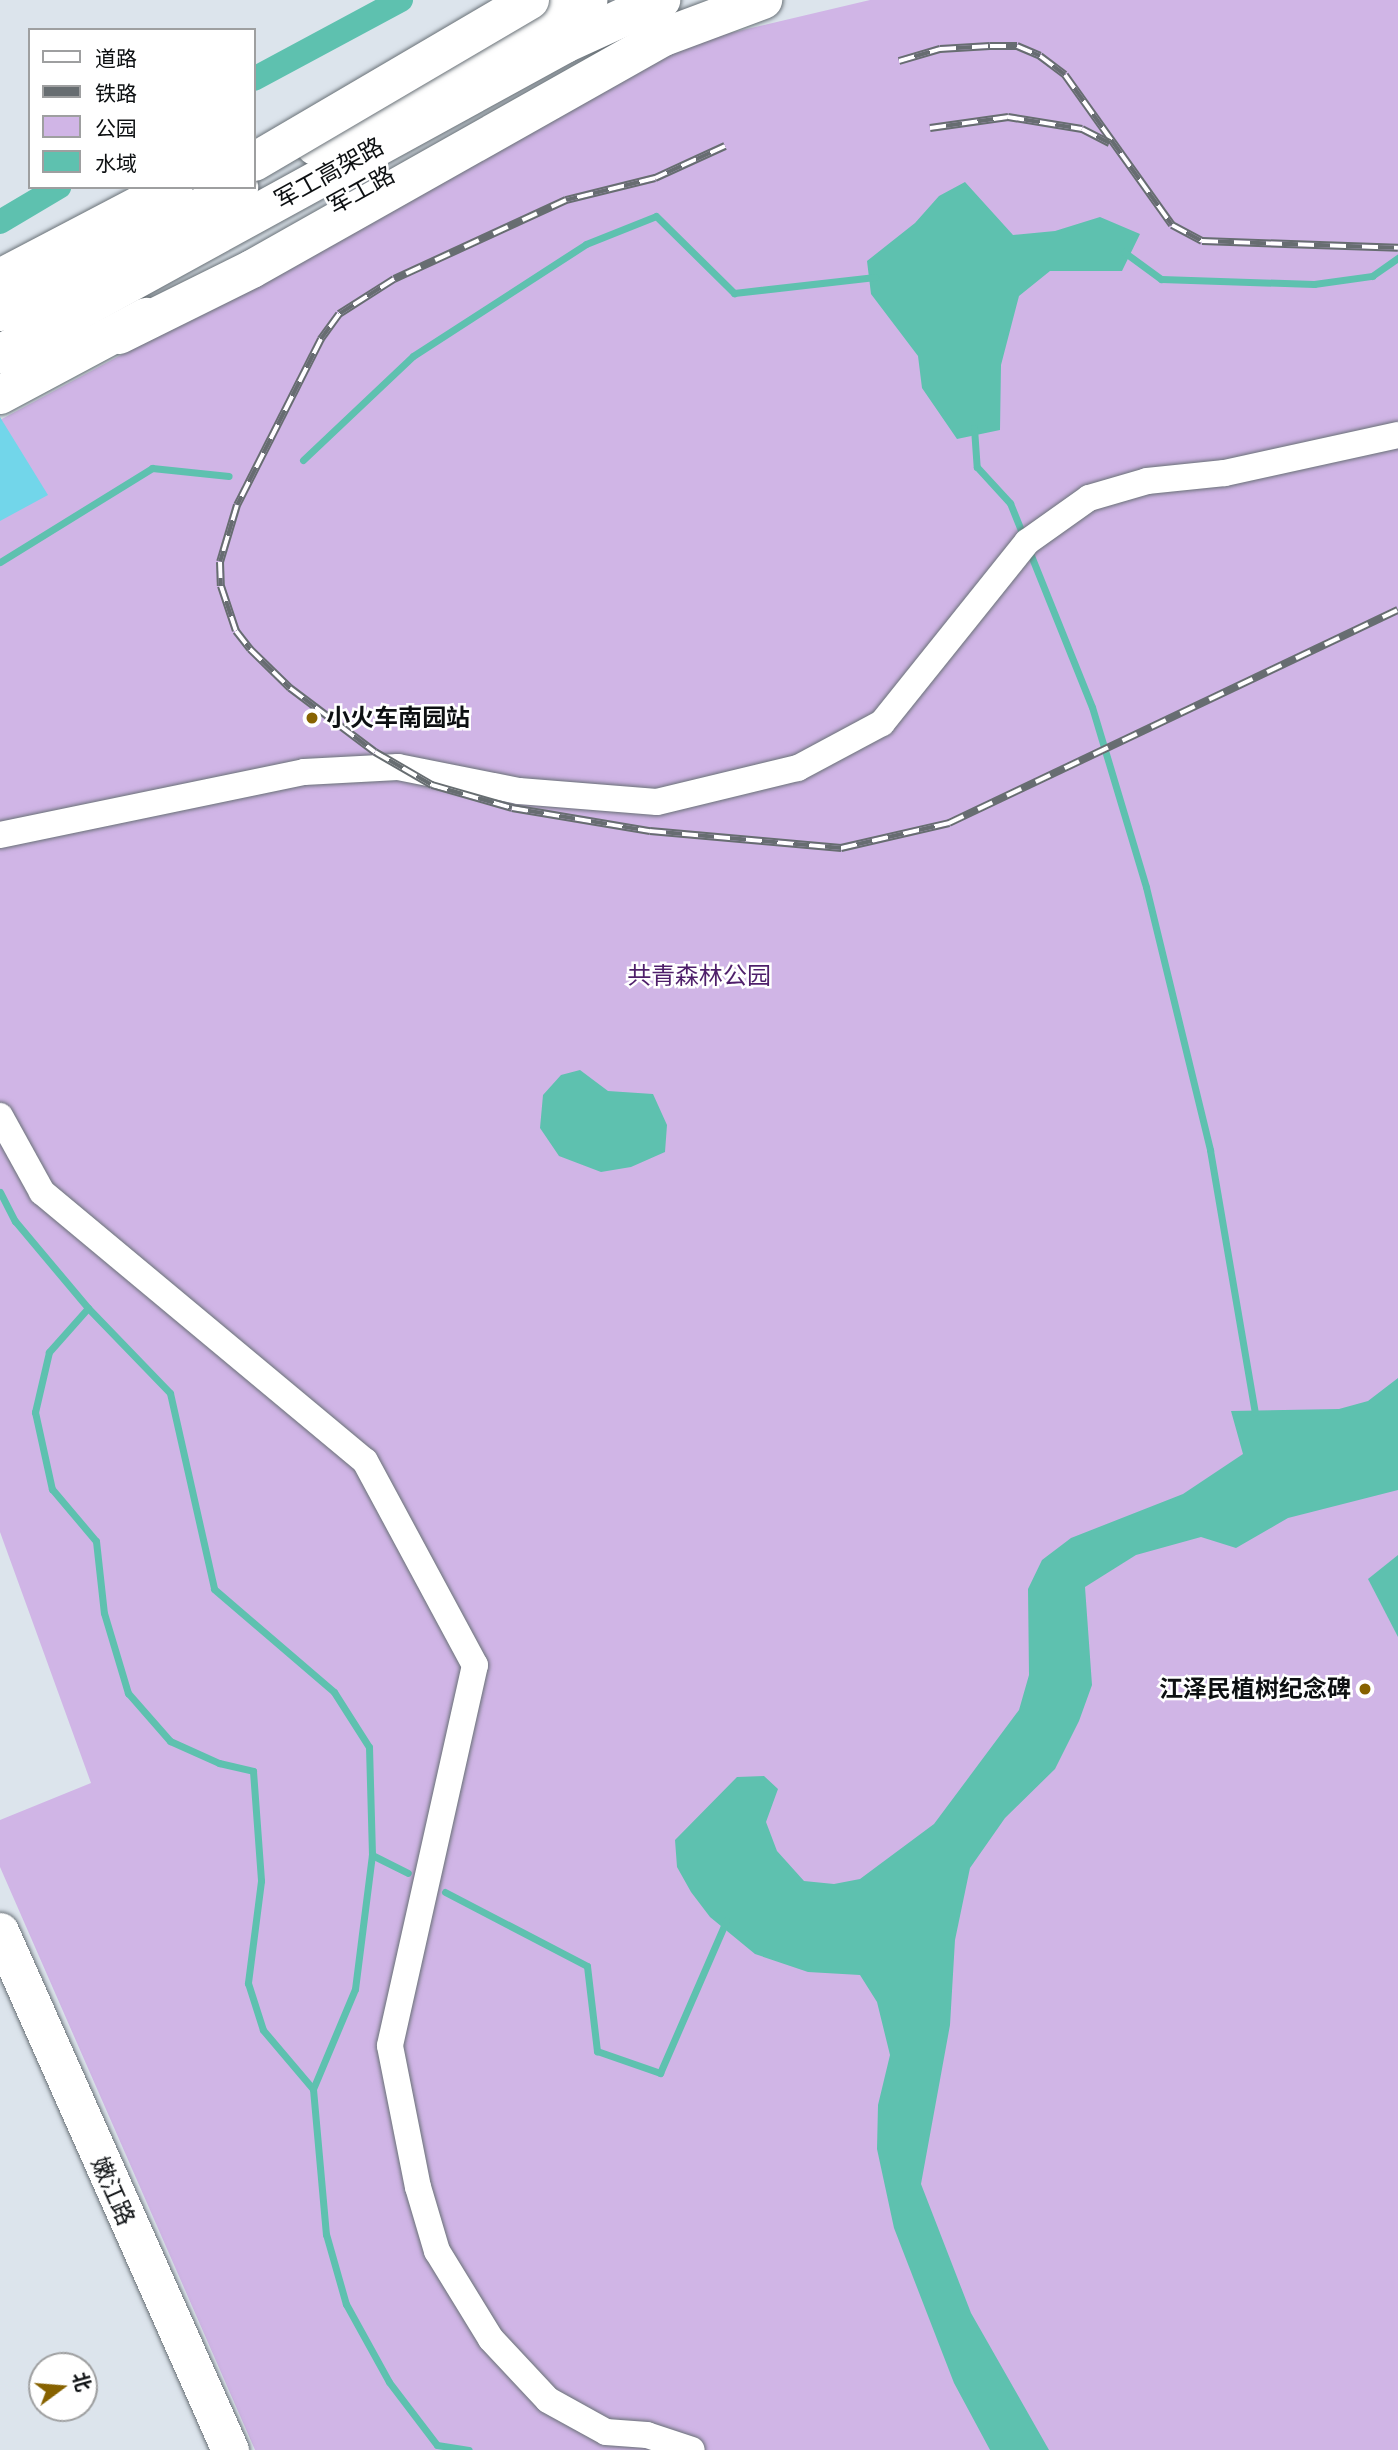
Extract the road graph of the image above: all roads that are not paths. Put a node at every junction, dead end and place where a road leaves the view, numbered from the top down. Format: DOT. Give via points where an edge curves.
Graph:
graph roads {
  1 [pos="530,0"];
  2 [pos="537,0"];
  3 [pos="588,0"];
  4 [pos="662,0"];
  5 [pos="729,0"];
  6 [pos="763,0"];
  7 [pos="256,145"];
  8 [pos="256,161"];
  9 [pos="256,178"];
  10 [pos="170,189"];
  11 [pos="205,189"];
  12 [pos="235,189"];
  13 [pos="80,237"];
  14 [pos="0,278"];
  15 [pos="0,312"];
  16 [pos="119,335"];
  17 [pos="0,354"];
  18 [pos="0,395"];
  19 [pos="1398,435"];
  20 [pos="0,835"];
  21 [pos="0,1116"];
  22 [pos="0,1931"];
  23 [pos="607,2441"];
  24 [pos="230,2450"];
  25 [pos="692,2450"];
  1 -- 8 [label="main road, bridge"];
  2 -- 7 [label="main road"];
  3 -- 9 [label="main road, 军工高架路"];
  4 -- 17 [label="main road, 军工高架路" via="565,44"];
  5 -- 16 [label="main road, 军工路" via="641,36 249,251"];
  6 -- 16 [label="main road" via="664,37 252,269"];
  10 -- 13 [label="main road"];
  11 -- 13 [label="main road"];
  12 -- 15 [label="main road, 军工高架路"];
  13 -- 14 [label="main road"];
  16 -- 18 [label="main road, 军工路"];
  19 -- 20 [label="street" via="1225,473 1147,481 1089,498 1027,542 882,723 798,768 657,802 519,791 398,767 304,772"];
  21 -- 23 [label="street" via="42,1192 365,1461 475,1665 390,2046 437,2251 491,2339 548,2400"];
  22 -- 24 [label="street, 嫩江路"];
  23 -- 25 [label="street" via="647,2435"];
}
